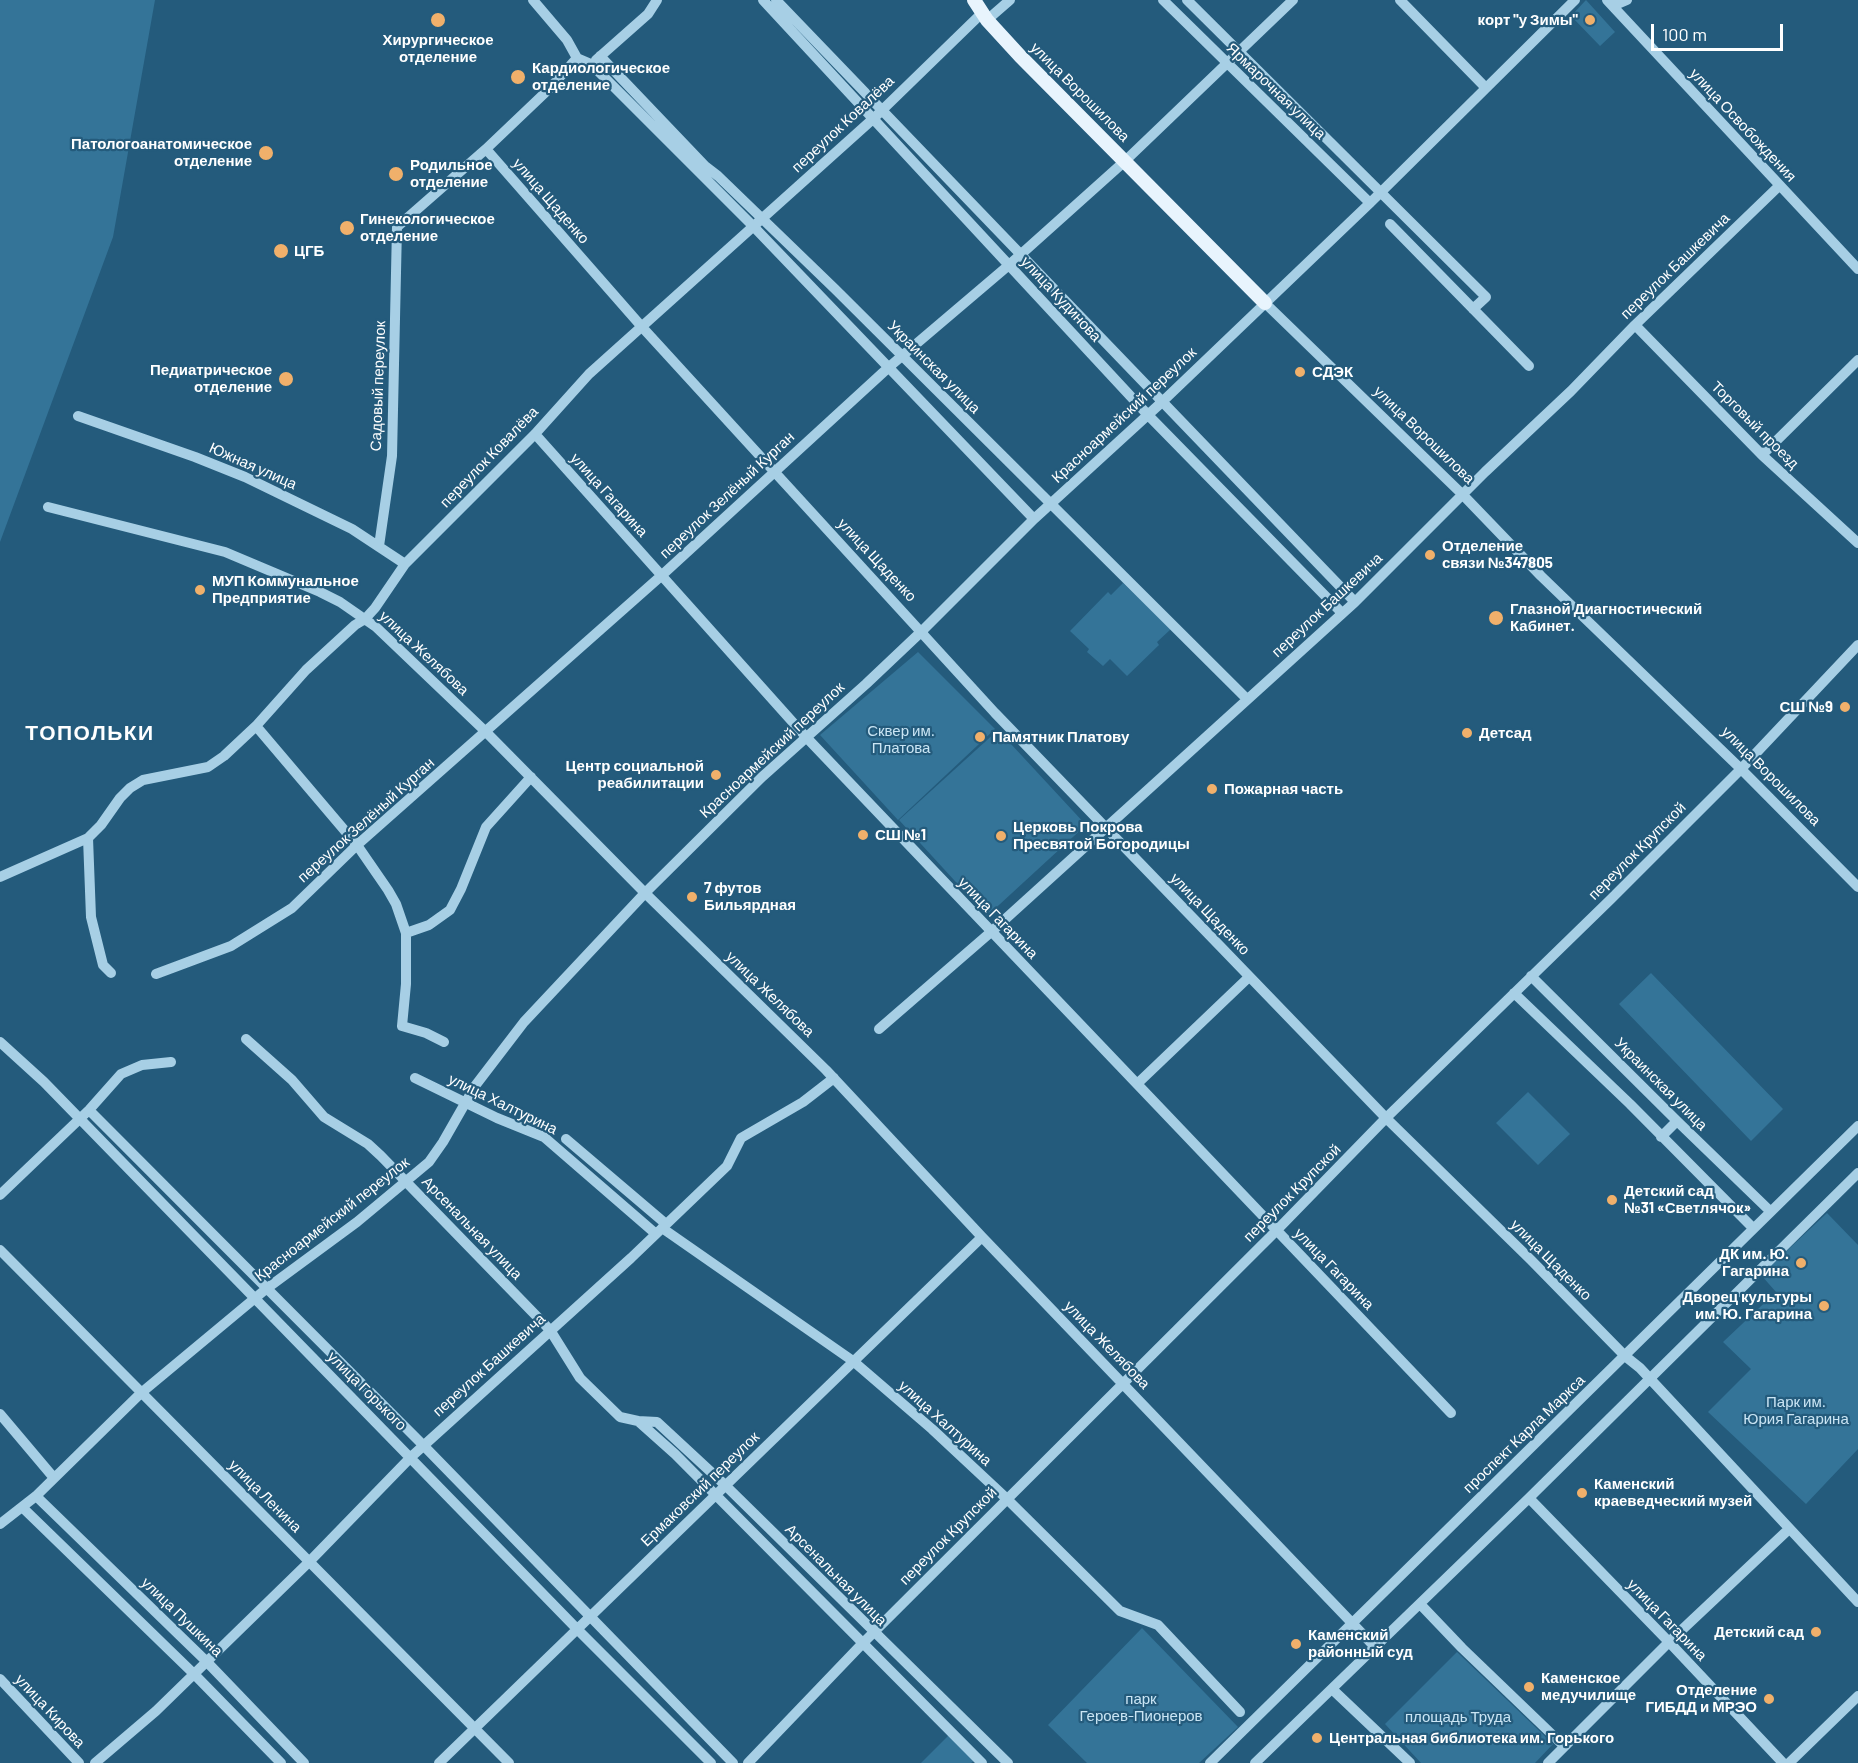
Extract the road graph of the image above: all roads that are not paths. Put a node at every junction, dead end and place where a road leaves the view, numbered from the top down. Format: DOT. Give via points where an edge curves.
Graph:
graph roads {
  1 [pos="533,0"];
  2 [pos="657,0"];
  3 [pos="763,0"];
  4 [pos="776,0"];
  5 [pos="974,0"];
  6 [pos="1010,0"];
  7 [pos="1162,0"];
  8 [pos="1187,0"];
  9 [pos="1293,0"];
  10 [pos="1400,0"];
  11 [pos="1575,0"];
  12 [pos="1626,0"];
  13 [pos="1610,3"];
  14 [pos="985,17"];
  15 [pos="1238,52"];
  16 [pos="600,56"];
  17 [pos="577,58"];
  18 [pos="1226,63"];
  19 [pos="591,64"];
  20 [pos="1486,88"];
  21 [pos="881,109"];
  22 [pos="874,118"];
  23 [pos="486,149"];
  24 [pos="1125,161"];
  25 [pos="1779,186"];
  26 [pos="1382,192"];
  27 [pos="1370,203"];
  28 [pos="762,218"];
  29 [pos="1390,224"];
  30 [pos="753,226"];
  31 [pos="1021,255"];
  32 [pos="1009,265"];
  33 [pos="1858,269"];
  34 [pos="1265,303"];
  35 [pos="1473,309"];
  36 [pos="1635,325"];
  37 [pos="642,327"];
  38 [pos="902,357"];
  39 [pos="1858,360"];
  40 [pos="1529,366"];
  41 [pos="890,367"];
  42 [pos="1162,402"];
  43 [pos="1148,414"];
  44 [pos="78,416"];
  45 [pos="535,434"];
  46 [pos="1762,455"];
  47 [pos="774,472"];
  48 [pos="1463,495"];
  49 [pos="1050,504"];
  50 [pos="48,507"];
  51 [pos="1034,519"];
  52 [pos="1858,543"];
  53 [pos="379,546"];
  54 [pos="405,564"];
  55 [pos="661,576"];
  56 [pos="1354,602"];
  57 [pos="1342,613"];
  58 [pos="365,619"];
  59 [pos="922,631"];
  60 [pos="1858,645"];
  61 [pos="1247,699"];
  62 [pos="256,726"];
  63 [pos="486,732"];
  64 [pos="806,737"];
  65 [pos="1741,768"];
  66 [pos="531,777"];
  67 [pos="1105,826"];
  68 [pos="88,838"];
  69 [pos="357,845"];
  70 [pos="0,878"];
  71 [pos="1858,887"];
  72 [pos="645,893"];
  73 [pos="991,932"];
  74 [pos="406,933"];
  75 [pos="111,973"];
  76 [pos="156,974"];
  77 [pos="1532,976"];
  78 [pos="1249,977"];
  79 [pos="1515,993"];
  80 [pos="879,1029"];
  81 [pos="246,1040"];
  82 [pos="0,1042"];
  83 [pos="444,1042"];
  84 [pos="171,1062"];
  85 [pos="415,1078"];
  86 [pos="834,1078"];
  87 [pos="1137,1084"];
  88 [pos="465,1103"];
  89 [pos="89,1110"];
  90 [pos="1386,1118"];
  91 [pos="80,1119"];
  92 [pos="1677,1121"];
  93 [pos="1858,1126"];
  94 [pos="1661,1137"];
  95 [pos="566,1139"];
  96 [pos="1858,1173"];
  97 [pos="406,1183"];
  98 [pos="0,1195"];
  99 [pos="1770,1211"];
  100 [pos="661,1228"];
  101 [pos="1753,1228"];
  102 [pos="1276,1231"];
  103 [pos="982,1237"];
  104 [pos="0,1250"];
  105 [pos="266,1289"];
  106 [pos="254,1298"];
  107 [pos="550,1330"];
  108 [pos="1625,1356"];
  109 [pos="853,1361"];
  110 [pos="1650,1379"];
  111 [pos="1123,1383"];
  112 [pos="141,1393"];
  113 [pos="1451,1413"];
  114 [pos="0,1414"];
  115 [pos="638,1421"];
  116 [pos="423,1446"];
  117 [pos="411,1457"];
  118 [pos="54,1478"];
  119 [pos="725,1485"];
  120 [pos="716,1495"];
  121 [pos="36,1496"];
  122 [pos="1529,1498"];
  123 [pos="1007,1499"];
  124 [pos="22,1507"];
  125 [pos="0,1524"];
  126 [pos="1789,1529"];
  127 [pos="309,1562"];
  128 [pos="1858,1602"];
  129 [pos="1420,1604"];
  130 [pos="590,1618"];
  131 [pos="1351,1623"];
  132 [pos="578,1630"];
  133 [pos="873,1633"];
  134 [pos="1669,1642"];
  135 [pos="862,1644"];
  136 [pos="1375,1647"];
  137 [pos="206,1661"];
  138 [pos="194,1674"];
  139 [pos="0,1680"];
  140 [pos="1332,1689"];
  141 [pos="1858,1696"];
  142 [pos="1240,1712"];
  143 [pos="475,1728"];
  144 [pos="1564,1746"];
  145 [pos="79,1763"];
  146 [pos="95,1763"];
  147 [pos="281,1763"];
  148 [pos="304,1763"];
  149 [pos="439,1763"];
  150 [pos="509,1763"];
  151 [pos="711,1763"];
  152 [pos="734,1763"];
  153 [pos="748,1763"];
  154 [pos="982,1763"];
  155 [pos="1008,1763"];
  156 [pos="1210,1763"];
  157 [pos="1255,1763"];
  158 [pos="1410,1763"];
  159 [pos="1548,1763"];
  160 [pos="1783,1763"];
  161 [pos="1789,1763"];
  1 -- 17 [label="street"];
  2 -- 16 [label="street" via="648,14"];
  3 -- 22 [label="street, улица Кудинова"];
  4 -- 21 [label="street, улица Кудинова"];
  5 -- 14 [label="main road, улица Ворошилова"];
  6 -- 14 [label="street, переулок Ковалёва"];
  7 -- 18 [label="street, Ярмарочная улица"];
  8 -- 15 [label="street"];
  9 -- 15 [label="street, переулок Зелёный Курган"];
  10 -- 20 [label="street"];
  11 -- 20 [label="street, Красноармейский переулок"];
  12 -- 13 [label="street"];
  13 -- 25 [label="street, улица Освобождения"];
  14 -- 21 [label="street, переулок Ковалёва"];
  14 -- 24 [label="main road, улица Ворошилова"];
  15 -- 18 [label="street, переулок Зелёный Курган"];
  15 -- 26 [label="street"];
  16 -- 19 [label="street"];
  16 -- 28 [label="street, Украинская улица" via="705,166"];
  17 -- 19 [label="street, Украинская улица"];
  17 -- 23 [label="street"];
  18 -- 24 [label="street, переулок Зелёный Курган"];
  18 -- 27 [label="street, Ярмарочная улица"];
  19 -- 30 [label="street, Украинская улица"];
  20 -- 26 [label="street, Красноармейский переулок"];
  21 -- 22 [label="street, переулок Ковалёва"];
  21 -- 31 [label="street, улица Кудинова"];
  22 -- 28 [label="street, переулок Ковалёва"];
  22 -- 32 [label="street, улица Кудинова"];
  23 -- 37 [label="street, улица Щаденко"];
  23 -- 53 [label="street, Садовый переулок" via="397,227 392,456"];
  24 -- 31 [label="street, переулок Зелёный Курган"];
  24 -- 34 [label="main road, улица Ворошилова"];
  25 -- 33 [label="street, улица Освобождения"];
  25 -- 36 [label="street, переулок Башкевича"];
  26 -- 27 [label="street, Красноармейский переулок"];
  26 -- 35 [label="street" via="1486,297"];
  27 -- 34 [label="street, Красноармейский переулок"];
  28 -- 30 [label="street, переулок Ковалёва"];
  28 -- 38 [label="street, Украинская улица"];
  29 -- 35 [label="street"];
  30 -- 37 [label="street, переулок Ковалёва"];
  30 -- 41 [label="street, Украинская улица"];
  31 -- 32 [label="street, переулок Зелёный Курган"];
  31 -- 42 [label="street, улица Кудинова"];
  32 -- 38 [label="street, переулок Зелёный Курган"];
  32 -- 43 [label="street, улица Кудинова"];
  34 -- 42 [label="street, Красноармейский переулок"];
  34 -- 48 [label="street, улица Ворошилова"];
  35 -- 40 [label="street"];
  36 -- 46 [label="street, Торговый проезд"];
  36 -- 48 [label="street, переулок Башкевича"];
  37 -- 45 [label="street, переулок Ковалёва" via="589,374"];
  37 -- 47 [label="street, улица Щаденко"];
  38 -- 41 [label="street, переулок Зелёный Курган"];
  38 -- 49 [label="street, Украинская улица"];
  39 -- 46 [label="street"];
  41 -- 47 [label="street, переулок Зелёный Курган"];
  41 -- 51 [label="street, Украинская улица"];
  42 -- 43 [label="street, Красноармейский переулок"];
  42 -- 56 [label="street, улица Кудинова"];
  43 -- 49 [label="street, Красноармейский переулок"];
  43 -- 57 [label="street, улица Кудинова"];
  44 -- 53 [label="street, Южная улица" via="245,477"];
  45 -- 54 [label="street, переулок Ковалёва"];
  45 -- 55 [label="street, улица Гагарина"];
  46 -- 52 [label="street, Торговый проезд"];
  47 -- 55 [label="street, переулок Зелёный Курган"];
  47 -- 59 [label="street, улица Щаденко"];
  48 -- 56 [label="street, переулок Башкевича"];
  48 -- 65 [label="street, улица Ворошилова" via="1544,580"];
  49 -- 51 [label="street, Красноармейский переулок"];
  49 -- 61 [label="street, Украинская улица"];
  50 -- 58 [label="street, улица Желябова" via="225,552 320,592"];
  51 -- 59 [label="street, Красноармейский переулок"];
  53 -- 54 [label="street, Южная улица"];
  54 -- 58 [label="street, переулок Ковалёва"];
  55 -- 63 [label="street, переулок Зелёный Курган"];
  55 -- 64 [label="street, улица Гагарина"];
  56 -- 57 [label="street, переулок Башкевича"];
  57 -- 61 [label="street, переулок Башкевича"];
  58 -- 62 [label="street, переулок Ковалёва" via="306,670"];
  58 -- 63 [label="street, улица Желябова"];
  59 -- 64 [label="street, Красноармейский переулок"];
  59 -- 67 [label="street, улица Щаденко"];
  60 -- 65 [label="street, переулок Крупской"];
  61 -- 67 [label="street, переулок Башкевича"];
  62 -- 68 [label="street, переулок Ковалёва" via="208,767 151,777 135,784"];
  62 -- 69 [label="street"];
  63 -- 66 [label="street, улица Желябова"];
  63 -- 69 [label="street, переулок Зелёный Курган"];
  64 -- 72 [label="street, Красноармейский переулок"];
  64 -- 73 [label="street, улица Гагарина"];
  65 -- 71 [label="street, улица Ворошилова"];
  65 -- 77 [label="street, переулок Крупской"];
  66 -- 72 [label="street, улица Желябова"];
  66 -- 74 [label="street" via="486,827 450,910 429,925"];
  67 -- 73 [label="street, переулок Башкевича"];
  67 -- 78 [label="street, улица Щаденко"];
  68 -- 70 [label="street, переулок Ковалёва"];
  68 -- 75 [label="street" via="91,917 103,965"];
  69 -- 74 [label="street" via="396,904"];
  69 -- 76 [label="street, переулок Зелёный Курган" via="292,908 262,928 231,946"];
  72 -- 86 [label="street, улица Желябова"];
  72 -- 88 [label="street, Красноармейский переулок" via="524,1022"];
  73 -- 80 [label="street, переулок Башкевича"];
  73 -- 87 [label="street, улица Гагарина"];
  74 -- 83 [label="street" via="402,1026"];
  77 -- 79 [label="street, переулок Крупской"];
  77 -- 92 [label="street, Украинская улица"];
  78 -- 87 [label="street"];
  78 -- 90 [label="street, улица Щаденко"];
  79 -- 90 [label="street, переулок Крупской"];
  79 -- 94 [label="street"];
  81 -- 97 [label="street, Арсенальная улица" via="292,1080 324,1116 368,1144"];
  82 -- 91 [label="street, улица Горького"];
  84 -- 89 [label="street" via="124,1072"];
  85 -- 88 [label="street, улица Халтурина"];
  86 -- 100 [label="street, переулок Башкевича" via="803,1102 741,1138 727,1166"];
  86 -- 103 [label="street, улица Желябова"];
  87 -- 102 [label="street, улица Гагарина"];
  88 -- 97 [label="street, Красноармейский переулок" via="429,1162"];
  88 -- 100 [label="street, улица Халтурина" via="544,1137"];
  89 -- 91 [label="street"];
  89 -- 105 [label="street, улица Горького"];
  90 -- 102 [label="street, переулок Крупской"];
  90 -- 108 [label="street, улица Щаденко"];
  91 -- 98 [label="street"];
  91 -- 106 [label="street, улица Горького"];
  92 -- 94 [label="street"];
  92 -- 99 [label="street, Украинская улица"];
  93 -- 99 [label="street, проспект Карла Маркса"];
  94 -- 101 [label="street"];
  95 -- 100 [label="street"];
  96 -- 110 [label="street"];
  97 -- 105 [label="street, Красноармейский переулок"];
  97 -- 107 [label="street, Арсенальная улица"];
  99 -- 101 [label="street, проспект Карла Маркса"];
  100 -- 107 [label="street, переулок Башкевича"];
  100 -- 109 [label="street, улица Халтурина"];
  101 -- 108 [label="street, проспект Карла Маркса"];
  102 -- 111 [label="street, переулок Крупской"];
  102 -- 113 [label="street, улица Гагарина"];
  103 -- 109 [label="street, Ермаковский переулок"];
  103 -- 111 [label="street, улица Желябова"];
  104 -- 112 [label="street, улица Ленина"];
  105 -- 106 [label="street, Красноармейский переулок"];
  105 -- 116 [label="street, улица Горького"];
  106 -- 112 [label="street, Красноармейский переулок"];
  106 -- 117 [label="street, улица Горького"];
  107 -- 115 [label="street, Арсенальная улица" via="580,1378 620,1417"];
  107 -- 116 [label="street, переулок Башкевича"];
  108 -- 110 [label="street, улица Щаденко"];
  108 -- 131 [label="street, проспект Карла Маркса"];
  109 -- 119 [label="street, Ермаковский переулок"];
  109 -- 123 [label="street, улица Халтурина"];
  110 -- 122 [label="street"];
  110 -- 126 [label="street, улица Щаденко"];
  111 -- 123 [label="street, переулок Крупской"];
  111 -- 131 [label="street, улица Желябова"];
  112 -- 118 [label="street, Красноармейский переулок"];
  112 -- 127 [label="street, улица Ленина"];
  114 -- 118 [label="street"];
  115 -- 119 [label="street, Арсенальная улица" via="657,1422"];
  115 -- 120 [label="street, Арсенальная улица"];
  116 -- 117 [label="street, переулок Башкевича"];
  116 -- 130 [label="street, улица Горького"];
  117 -- 127 [label="street, переулок Башкевича"];
  117 -- 132 [label="street, улица Горького"];
  118 -- 121 [label="street, Красноармейский переулок"];
  119 -- 120 [label="street, Ермаковский переулок"];
  119 -- 133 [label="street, Арсенальная улица"];
  120 -- 130 [label="street, Ермаковский переулок"];
  120 -- 135 [label="street, Арсенальная улица"];
  121 -- 124 [label="street, Красноармейский переулок"];
  121 -- 137 [label="street, улица Пушкина"];
  122 -- 129 [label="street"];
  122 -- 134 [label="street, улица Гагарина"];
  123 -- 133 [label="street, переулок Крупской"];
  123 -- 142 [label="street, улица Халтурина" via="1120,1611 1158,1625"];
  124 -- 125 [label="street, Красноармейский переулок"];
  124 -- 138 [label="street"];
  126 -- 128 [label="street, улица Щаденко"];
  126 -- 134 [label="street"];
  127 -- 137 [label="street, переулок Башкевича"];
  127 -- 143 [label="street, улица Ленина"];
  129 -- 136 [label="street"];
  129 -- 144 [label="street"];
  130 -- 132 [label="street, Ермаковский переулок"];
  130 -- 152 [label="street, улица Горького"];
  131 -- 136 [label="street, улица Желябова"];
  131 -- 156 [label="street, проспект Карла Маркса"];
  132 -- 143 [label="street, Ермаковский переулок"];
  132 -- 151 [label="street, улица Горького"];
  133 -- 135 [label="street, переулок Крупской"];
  133 -- 155 [label="street, Арсенальная улица"];
  134 -- 144 [label="street"];
  134 -- 160 [label="street, улица Гагарина"];
  135 -- 153 [label="street, переулок Крупской"];
  135 -- 154 [label="street, Арсенальная улица"];
  136 -- 140 [label="street"];
  137 -- 138 [label="street, переулок Башкевича"];
  137 -- 148 [label="street, улица Пушкина"];
  138 -- 146 [label="street, переулок Башкевича"];
  138 -- 147 [label="street"];
  139 -- 145 [label="street, улица Кирова"];
  140 -- 157 [label="street"];
  140 -- 158 [label="street"];
  141 -- 161 [label="street"];
  143 -- 149 [label="street, Ермаковский переулок"];
  143 -- 150 [label="street, улица Ленина"];
  144 -- 159 [label="street"];
}
